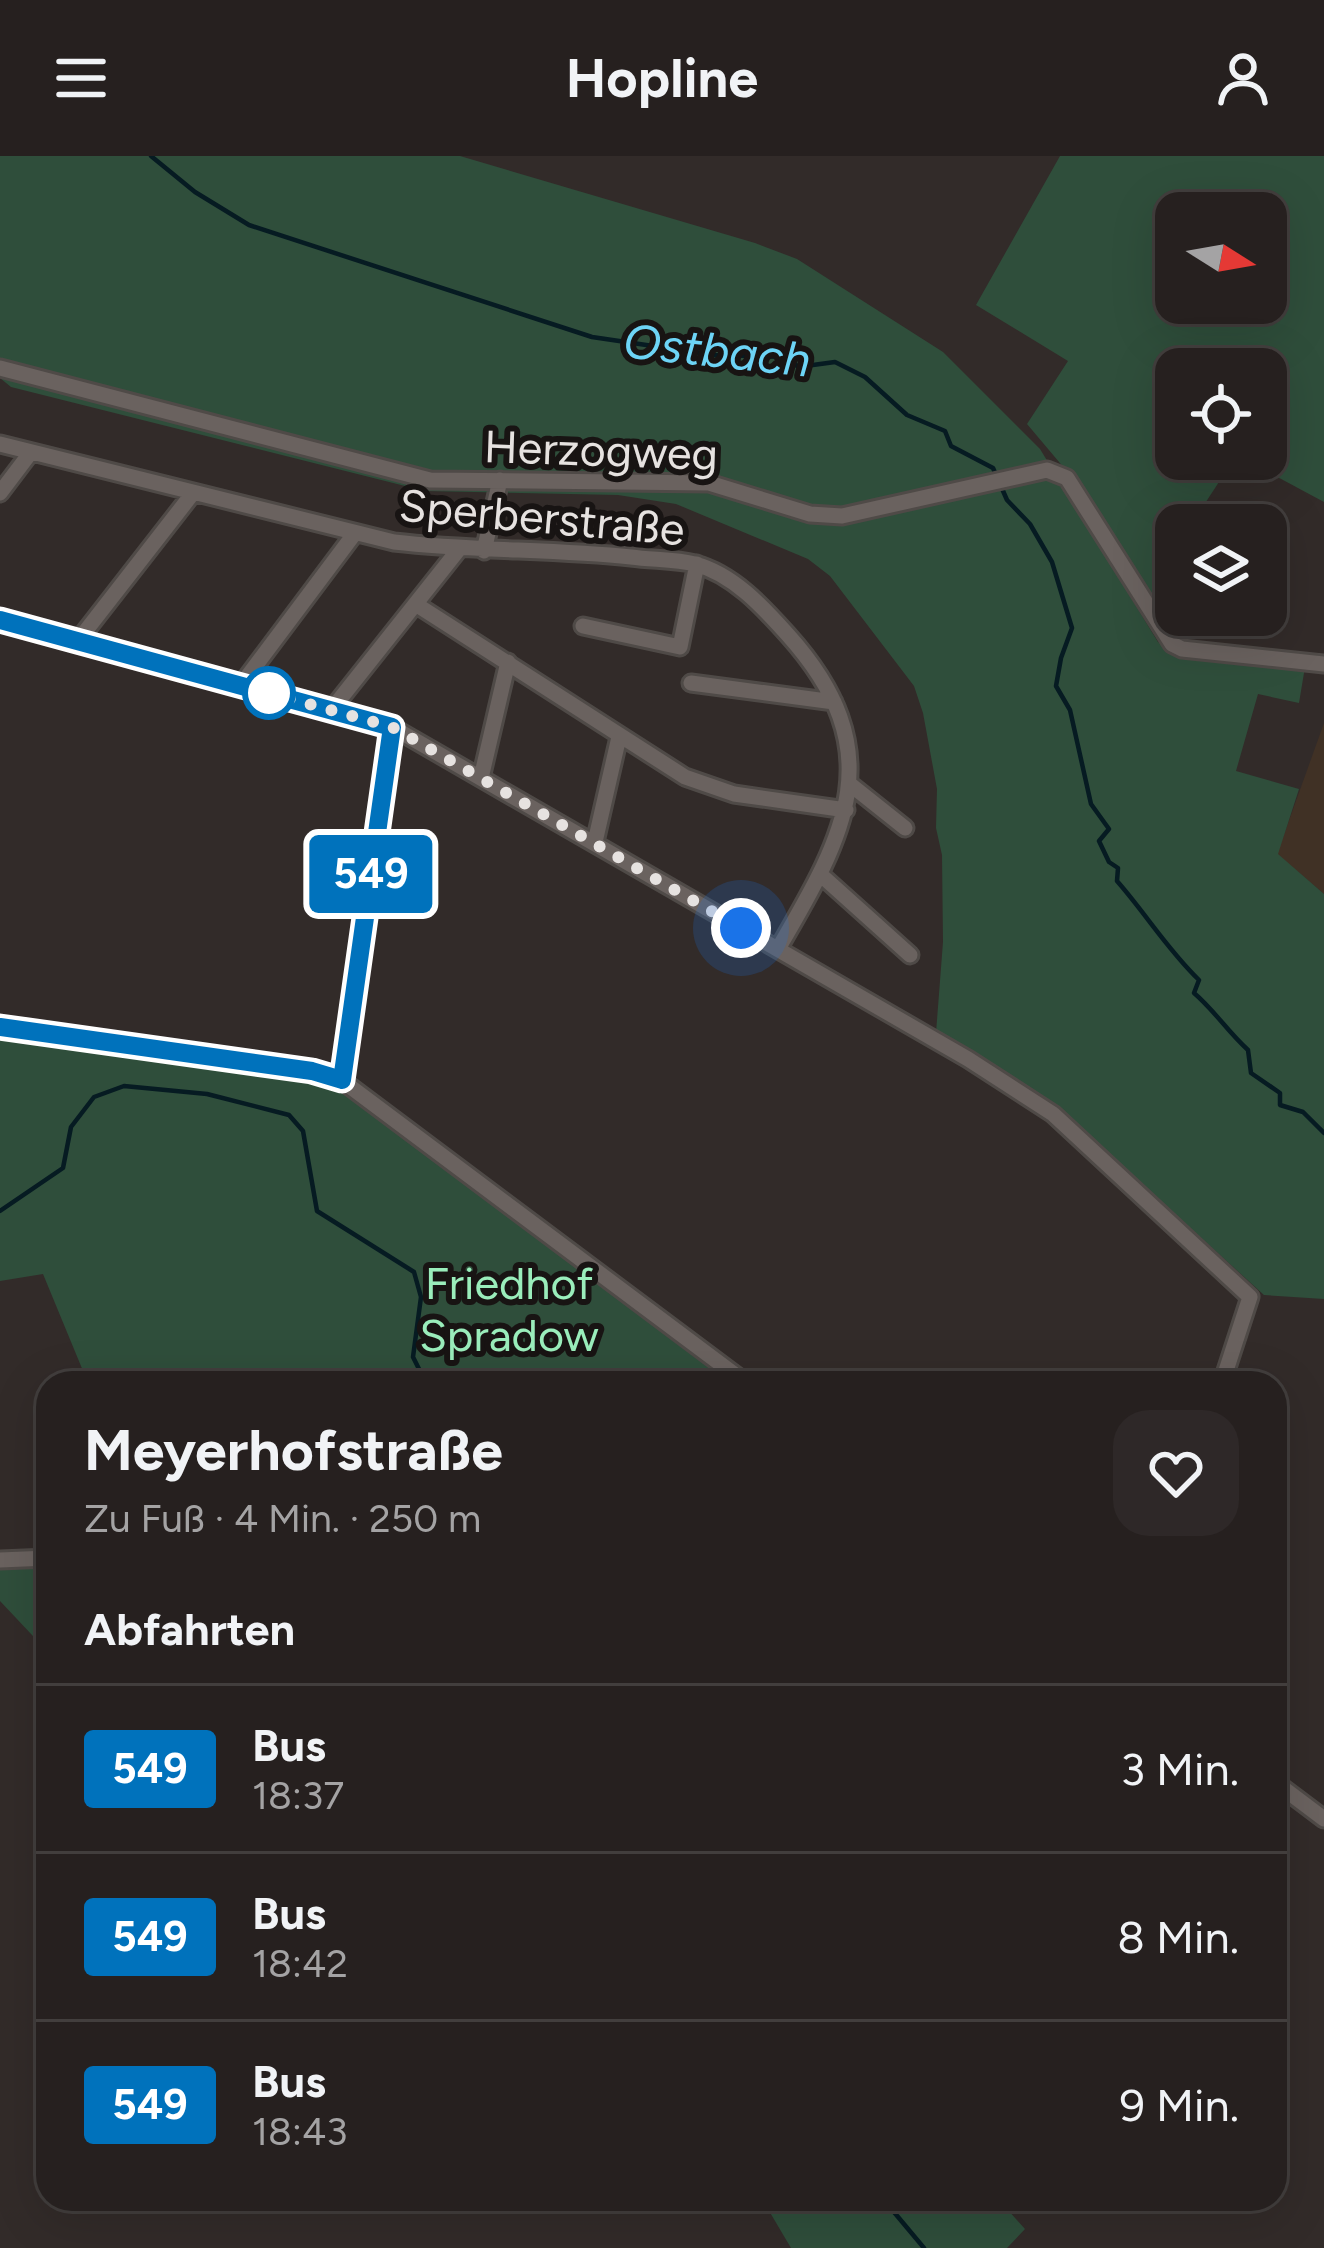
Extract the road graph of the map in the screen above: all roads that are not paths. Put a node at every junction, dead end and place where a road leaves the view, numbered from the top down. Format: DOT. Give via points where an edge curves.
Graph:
graph roads {
  1 [pos="0,368"];
  2 [pos="0,444"];
  3 [pos="31,452"];
  4 [pos="500,480"];
  5 [pos="0,493"];
  6 [pos="193,493"];
  7 [pos="356,533"];
  8 [pos="459,550"];
  9 [pos="484,550"];
  10 [pos="697,565"];
  11 [pos="417,604"];
  12 [pos="0,620"];
  13 [pos="583,626"];
  14 [pos="77,642"];
  15 [pos="508,662"];
  16 [pos="1324,664"];
  17 [pos="691,683"];
  18 [pos="241,686"];
  19 [pos="834,702"];
  20 [pos="332,709"];
  21 [pos="392,727"];
  22 [pos="619,737"];
  23 [pos="481,778"];
  24 [pos="851,785"];
  25 [pos="846,810"];
  26 [pos="905,828"];
  27 [pos="595,842"];
  28 [pos="821,875"];
  29 [pos="778,949"];
  30 [pos="910,956"];
  31 [pos="0,1027"];
  32 [pos="342,1080"];
  33 [pos="730,1371"];
  34 [pos="1226,1371"];
  35 [pos="36,1558"];
  36 [pos="0,1560"];
  37 [pos="1287,1791"];
  38 [pos="1324,1819"];
  1 -- 4 [label="street, Herzogweg" via="430,480"];
  2 -- 3 [label="street, Sperberstraße"];
  3 -- 5 [label="street"];
  3 -- 6 [label="street, Sperberstraße"];
  4 -- 9 [label="street"];
  4 -- 16 [label="street, Herzogweg" via="709,483 842,516 1038,470 1066,478 1172,644"];
  6 -- 7 [label="street, Sperberstraße"];
  6 -- 14 [label="street"];
  7 -- 8 [label="street, Sperberstraße"];
  7 -- 18 [label="street"];
  8 -- 9 [label="street, Sperberstraße"];
  8 -- 11 [label="street"];
  9 -- 10 [label="street, Sperberstraße"];
  10 -- 13 [label="street" via="680,646"];
  10 -- 19 [label="street, Sperberstraße" via="754,597 816,666"];
  11 -- 15 [label="street"];
  11 -- 20 [label="street"];
  12 -- 14 [label="street"];
  14 -- 18 [label="street"];
  15 -- 22 [label="street"];
  15 -- 23 [label="street"];
  17 -- 19 [label="street"];
  18 -- 20 [label="street"];
  19 -- 24 [label="street, Sperberstraße" via="848,740"];
  20 -- 21 [label="street"];
  21 -- 23 [label="street"];
  21 -- 32 [label="street"];
  22 -- 25 [label="street" via="703,785"];
  22 -- 27 [label="street"];
  23 -- 27 [label="street"];
  24 -- 25 [label="street, Sperberstraße"];
  24 -- 26 [label="street"];
  25 -- 28 [label="street, Sperberstraße"];
  27 -- 29 [label="street"];
  28 -- 29 [label="street, Sperberstraße"];
  28 -- 30 [label="street"];
  29 -- 34 [label="street" via="1053,1114 1250,1297"];
  31 -- 32 [label="street"];
  32 -- 33 [label="street"];
  35 -- 36 [label="street"];
  37 -- 38 [label="street"];
}
